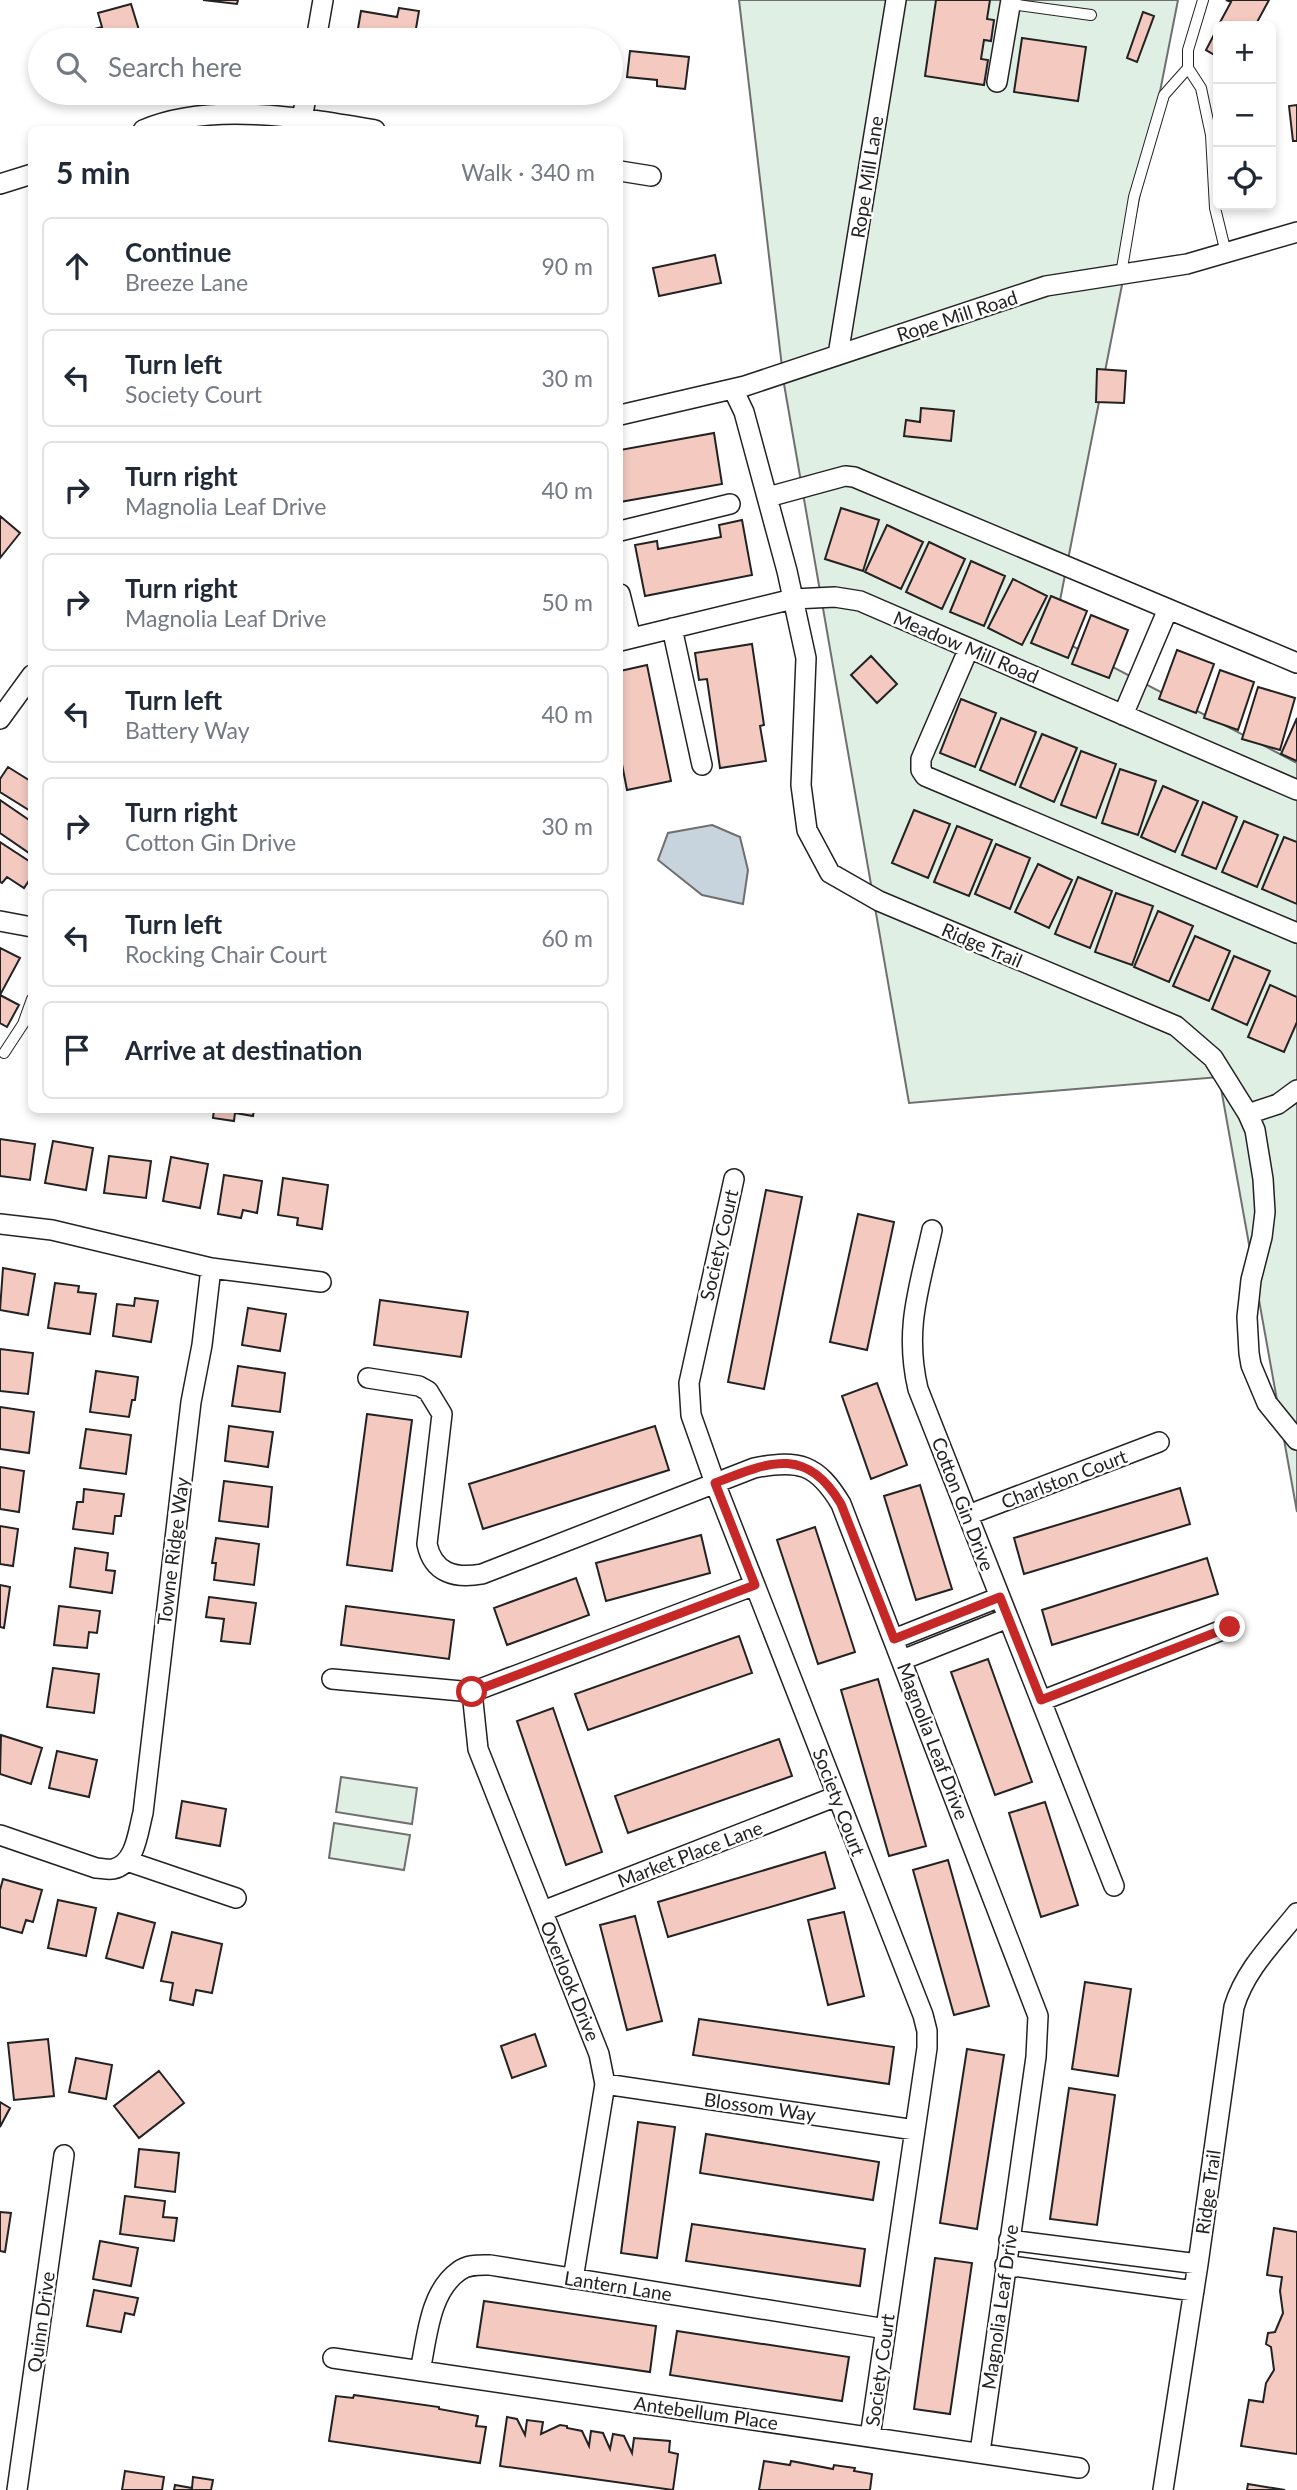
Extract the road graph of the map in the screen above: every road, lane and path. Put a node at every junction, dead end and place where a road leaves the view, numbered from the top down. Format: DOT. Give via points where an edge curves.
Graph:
graph roads {
  1 [pos="323,0"];
  2 [pos="896,0"];
  3 [pos="1203,0"];
  4 [pos="1011,2"];
  5 [pos="1091,15"];
  6 [pos="318,28"];
  7 [pos="1188,68"];
  8 [pos="998,82"];
  9 [pos="304,105"];
  10 [pos="301,123"];
  11 [pos="151,126"];
  12 [pos="333,126"];
  13 [pos="623,172"];
  14 [pos="28,175"];
  15 [pos="650,176"];
  16 [pos="0,184"];
  17 [pos="1297,232"];
  18 [pos="1226,253"];
  19 [pos="1121,274"];
  20 [pos="838,355"];
  21 [pos="733,388"];
  22 [pos="623,414"];
  23 [pos="768,497"];
  24 [pos="730,504"];
  25 [pos="623,530"];
  26 [pos="793,599"];
  27 [pos="1168,609"];
  28 [pos="623,621"];
  29 [pos="672,628"];
  30 [pos="625,639"];
  31 [pos="969,648"];
  32 [pos="1297,663"];
  33 [pos="28,680"];
  34 [pos="1124,715"];
  35 [pos="0,719"];
  36 [pos="702,765"];
  37 [pos="1297,790"];
  38 [pos="0,921"];
  39 [pos="28,926"];
  40 [pos="1297,933"];
  41 [pos="28,1010"];
  42 [pos="4,1053"];
  43 [pos="1297,1090"];
  44 [pos="1248,1114"];
  45 [pos="734,1179"];
  46 [pos="0,1224"];
  47 [pos="932,1230"];
  48 [pos="211,1268"];
  49 [pos="321,1282"];
  50 [pos="368,1378"];
  51 [pos="1297,1440"];
  52 [pos="1159,1442"];
  53 [pos="715,1483"];
  54 [pos="968,1515"];
  55 [pos="755,1585"];
  56 [pos="1000,1597"];
  57 [pos="1008,1618"];
  58 [pos="1230,1627"];
  59 [pos="894,1639"];
  60 [pos="902,1660"];
  61 [pos="332,1679"];
  62 [pos="472,1692"];
  63 [pos="1041,1700"];
  64 [pos="837,1796"];
  65 [pos="0,1835"];
  66 [pos="127,1861"];
  67 [pos="1114,1886"];
  68 [pos="236,1898"];
  69 [pos="543,1911"];
  70 [pos="1297,1913"];
  71 [pos="605,2084"];
  72 [pos="915,2130"];
  73 [pos="64,2155"];
  74 [pos="1009,2240"];
  75 [pos="1198,2264"];
  76 [pos="1005,2265"];
  77 [pos="573,2279"];
  78 [pos="1194,2291"];
  79 [pos="886,2329"];
  80 [pos="333,2358"];
  81 [pos="420,2371"];
  82 [pos="870,2437"];
  83 [pos="980,2452"];
  84 [pos="1079,2468"];
  85 [pos="17,2490"];
  86 [pos="1163,2490"];
  1 -- 6 [label="street"];
  2 -- 20 [label="street, Rope Mill Lane"];
  3 -- 7 [label="lane" via="1188,50"];
  4 -- 5 [label="lane"];
  4 -- 8 [label="street"];
  7 -- 18 [label="lane" via="1201,88 1209,123 1215,208"];
  7 -- 19 [label="lane" via="1164,95 1134,197"];
  9 -- 10 [label="street"];
  10 -- 11 [label="street" via="227,114"];
  10 -- 12 [label="street"];
  13 -- 15 [label="street"];
  14 -- 16 [label="street"];
  17 -- 18 [label="street, Rope Mill Road"];
  18 -- 19 [label="street, Rope Mill Road"];
  19 -- 20 [label="street, Rope Mill Road" via="1046,286"];
  20 -- 21 [label="street, Rope Mill Road"];
  21 -- 22 [label="street, Rope Mill Road"];
  21 -- 23 [label="street, Ridge Trail"];
  23 -- 26 [label="street, Ridge Trail"];
  23 -- 27 [label="street" via="854,477"];
  24 -- 25 [label="street"];
  26 -- 29 [label="street, Meadow Mill Road"];
  26 -- 31 [label="street, Meadow Mill Road" via="860,601"];
  26 -- 44 [label="street, Ridge Trail" via="806,658 801,785 807,830 830,873 879,901 1176,1026 1213,1058"];
  27 -- 32 [label="street"];
  27 -- 34 [label="street"];
  28 -- 30 [label="street"];
  29 -- 30 [label="street, Meadow Mill Road"];
  29 -- 36 [label="street"];
  31 -- 34 [label="street, Meadow Mill Road"];
  31 -- 40 [label="street" via="921,759 925,776"];
  33 -- 35 [label="street"];
  34 -- 37 [label="street, Meadow Mill Road"];
  38 -- 39 [label="street"];
  41 -- 42 [label="lane"];
  43 -- 44 [label="street" via="1279,1104"];
  44 -- 51 [label="street, Ridge Trail" via="1264,1179 1265,1212 1250,1289 1249,1353 1266,1403"];
  45 -- 53 [label="street, Society Court" via="689,1383 691,1415"];
  46 -- 48 [label="street" via="52,1230"];
  47 -- 54 [label="street, Cotton Gin Drive" via="911,1328 912,1364"];
  48 -- 49 [label="street"];
  48 -- 66 [label="street, Towne Ridge Way" via="143,1813"];
  50 -- 53 [label="street, Magnolia Leaf Drive" via="419,1386 428,1391 442,1414 427,1544 430,1558 449,1573 465,1577 482,1574"];
  52 -- 54 [label="street, Charlston Court"];
  53 -- 55 [label="street, Society Court"];
  53 -- 59 [label="street, Magnolia Leaf Drive" via="774,1464 805,1466 819,1474 841,1504"];
  54 -- 56 [label="street, Cotton Gin Drive"];
  55 -- 62 [label="street"];
  55 -- 64 [label="street, Society Court"];
  56 -- 57 [label="street, Cotton Gin Drive"];
  56 -- 59 [label="street"];
  57 -- 60 [label="street"];
  57 -- 63 [label="street, Cotton Gin Drive"];
  58 -- 63 [label="street"];
  59 -- 60 [label="street, Magnolia Leaf Drive"];
  60 -- 74 [label="street, Magnolia Leaf Drive" via="1038,2015"];
  61 -- 62 [label="street"];
  62 -- 69 [label="street, Overlook Drive" via="478,1749"];
  63 -- 67 [label="street, Cotton Gin Drive"];
  64 -- 69 [label="street, Market Place Lane"];
  64 -- 72 [label="street, Society Court" via="927,2031"];
  65 -- 66 [label="street" via="96,1868 113,1869"];
  66 -- 68 [label="street"];
  69 -- 71 [label="street, Overlook Drive" via="600,2054"];
  70 -- 75 [label="street, Ridge Trail" via="1252,1968 1234,2007"];
  71 -- 72 [label="street, Blossom Way"];
  71 -- 77 [label="street, Overlook Drive"];
  72 -- 79 [label="street, Society Court"];
  73 -- 85 [label="street, Quinn Drive"];
  74 -- 75 [label="street"];
  74 -- 76 [label="street, Magnolia Leaf Drive"];
  75 -- 78 [label="street, Ridge Trail"];
  76 -- 78 [label="street"];
  76 -- 83 [label="street, Magnolia Leaf Drive"];
  77 -- 79 [label="street, Lantern Lane"];
  77 -- 81 [label="street, Lantern Lane" via="490,2265 460,2270 431,2315"];
  78 -- 86 [label="street, Ridge Trail"];
  79 -- 82 [label="street, Society Court"];
  80 -- 81 [label="street, Antebellum Place"];
  81 -- 82 [label="street, Antebellum Place"];
  82 -- 83 [label="street, Antebellum Place"];
  83 -- 84 [label="street, Antebellum Place"];
}
